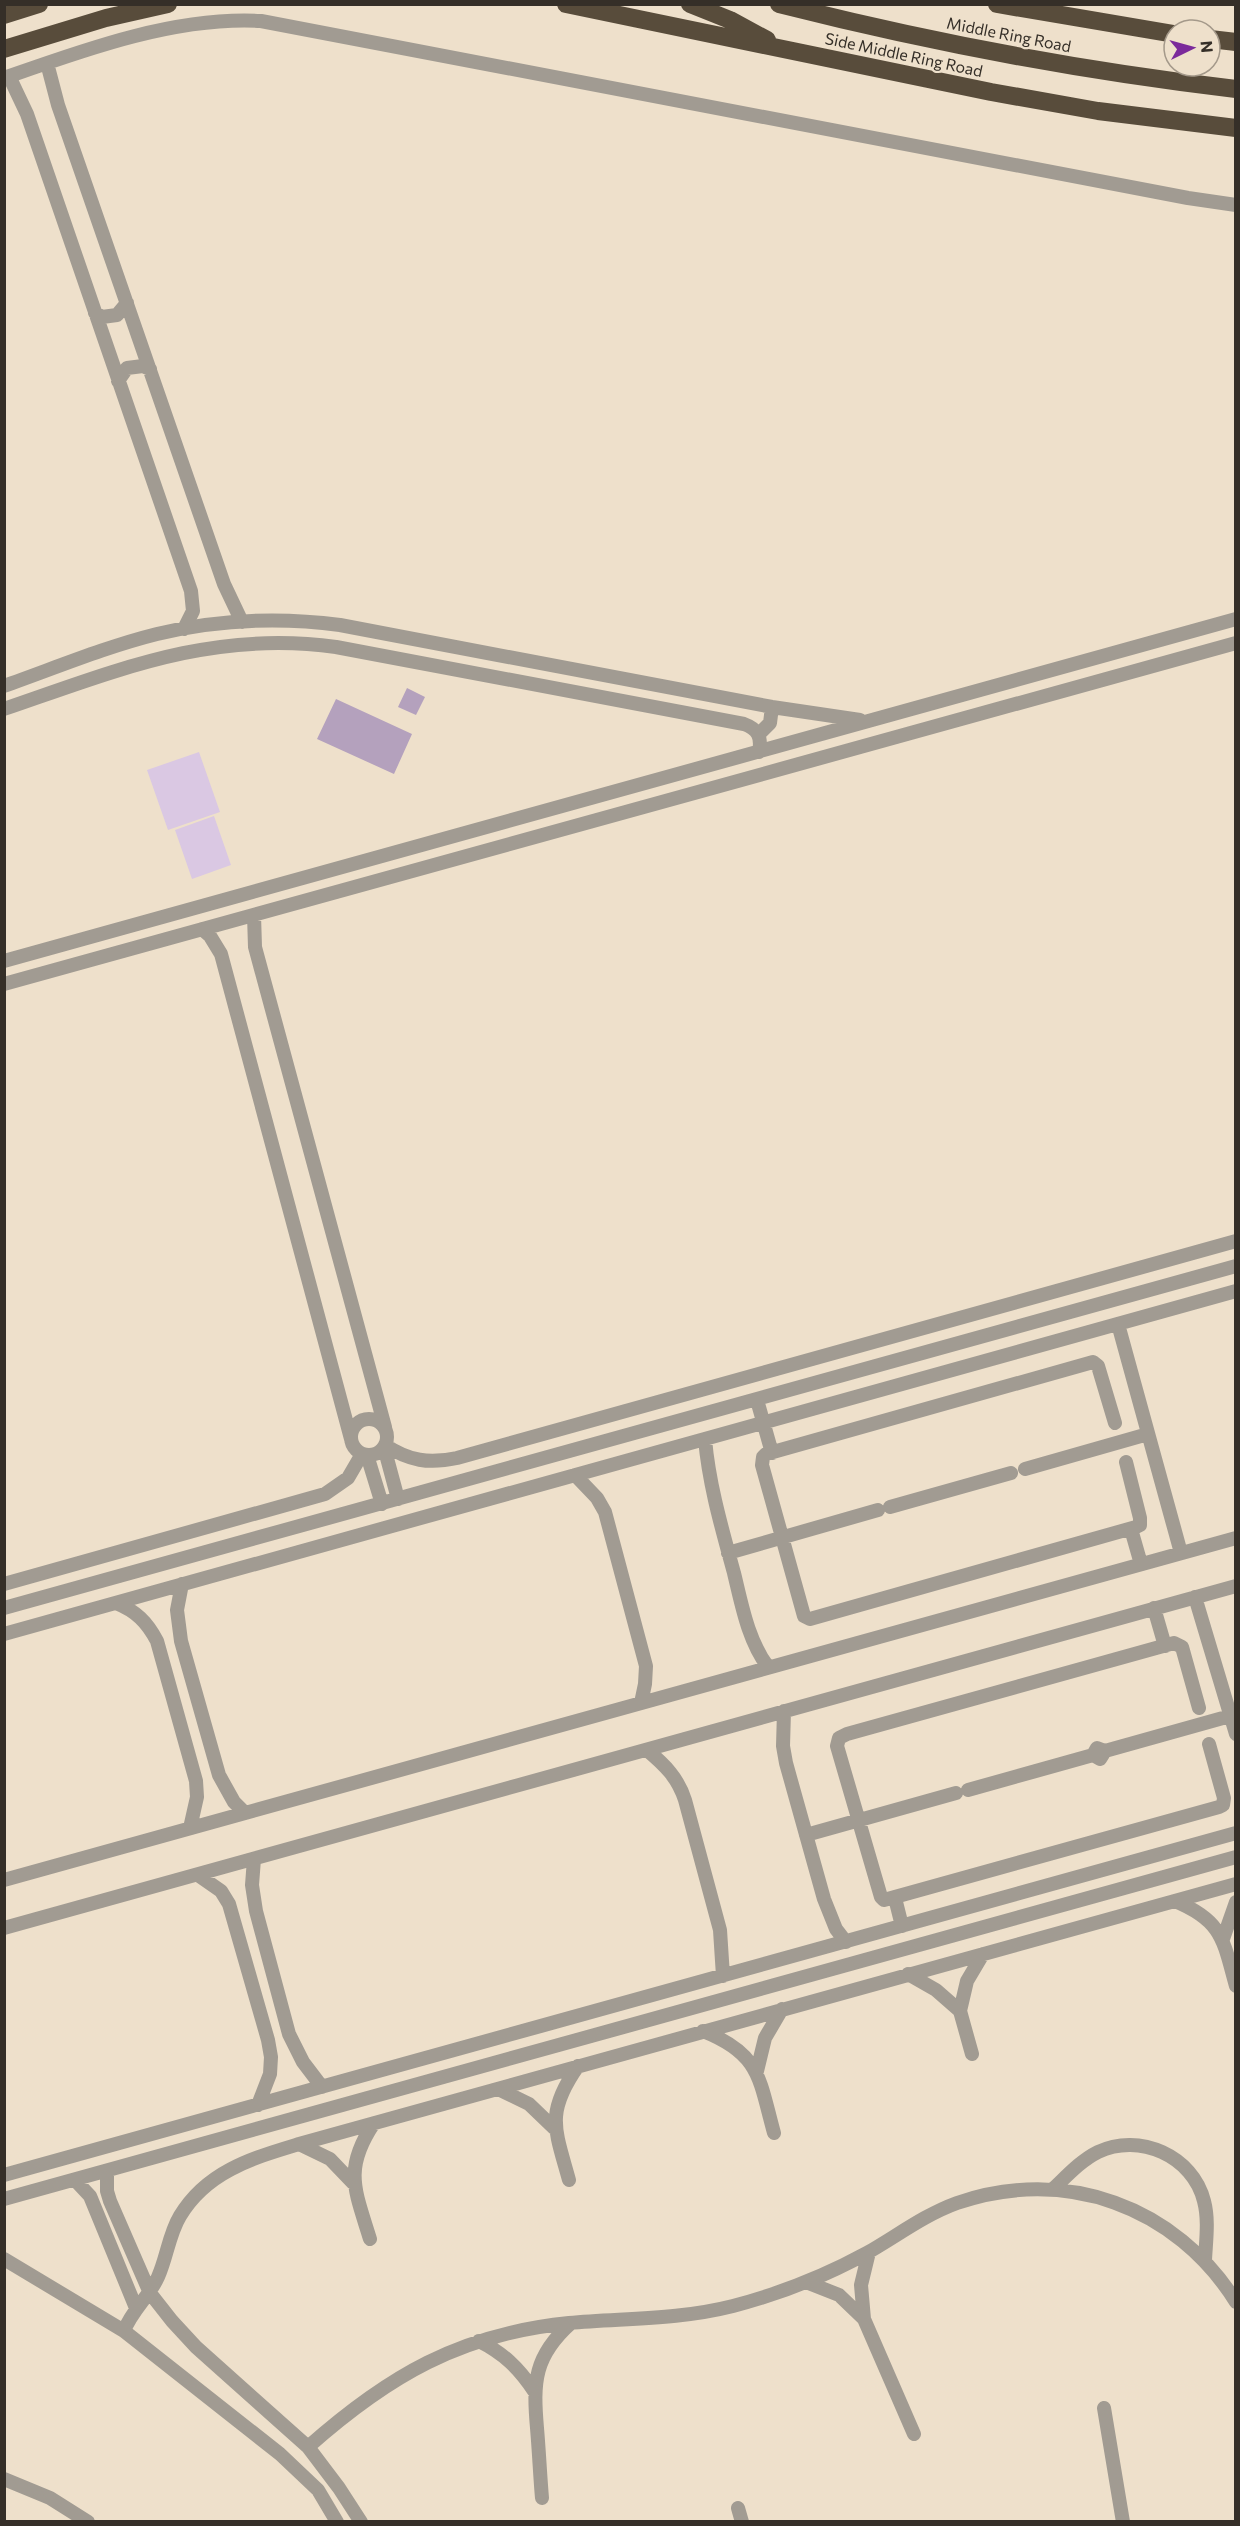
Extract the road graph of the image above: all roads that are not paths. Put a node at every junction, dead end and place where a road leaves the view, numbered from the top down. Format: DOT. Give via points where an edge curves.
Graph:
graph roads {
  1 [pos="39,4"];
  2 [pos="168,4"];
  3 [pos="566,4"];
  4 [pos="690,4"];
  5 [pos="779,4"];
  6 [pos="997,4"];
  7 [pos="4,15"];
  8 [pos="1162,32"];
  9 [pos="777,47"];
  10 [pos="4,49"];
  11 [pos="47,63"];
  12 [pos="7,77"];
  13 [pos="1236,89"];
  14 [pos="1236,128"];
  15 [pos="1236,205"];
  16 [pos="127,303"];
  17 [pos="95,313"];
  18 [pos="150,369"];
  19 [pos="118,381"];
  20 [pos="1236,619"];
  21 [pos="242,622"];
  22 [pos="184,629"];
  23 [pos="1236,643"];
  24 [pos="1089,660"];
  25 [pos="1095,682"];
  26 [pos="4,686"];
  27 [pos="772,707"];
  28 [pos="4,710"];
  29 [pos="877,719"];
  30 [pos="759,734"];
  31 [pos="759,752"];
  32 [pos="443,840"];
  33 [pos="449,861"];
  34 [pos="254,915"];
  35 [pos="202,930"];
  36 [pos="4,962"];
  37 [pos="4,984"];
  38 [pos="1236,1240"];
  39 [pos="1232,1267"];
  40 [pos="1235,1292"];
  41 [pos="1118,1324"];
  42 [pos="757,1400"];
  43 [pos="763,1423"];
  44 [pos="1115,1423"];
  45 [pos="385,1427"];
  46 [pos="1148,1434"];
  47 [pos="351,1439"];
  48 [pos="705,1439"];
  49 [pos="385,1446"];
  50 [pos="772,1453"];
  51 [pos="365,1454"];
  52 [pos="1126,1462"];
  53 [pos="575,1475"];
  54 [pos="398,1499"];
  55 [pos="382,1504"];
  56 [pos="1131,1529"];
  57 [pos="782,1538"];
  58 [pos="1236,1538"];
  59 [pos="728,1553"];
  60 [pos="1181,1553"];
  61 [pos="1141,1564"];
  62 [pos="4,1584"];
  63 [pos="182,1584"];
  64 [pos="1236,1586"];
  65 [pos="1195,1597"];
  66 [pos="117,1602"];
  67 [pos="4,1608"];
  68 [pos="1154,1608"];
  69 [pos="4,1634"];
  70 [pos="1165,1646"];
  71 [pos="768,1668"];
  72 [pos="641,1703"];
  73 [pos="1199,1708"];
  74 [pos="784,1712"];
  75 [pos="1230,1716"];
  76 [pos="1236,1734"];
  77 [pos="1209,1744"];
  78 [pos="647,1750"];
  79 [pos="245,1813"];
  80 [pos="859,1820"];
  81 [pos="190,1828"];
  82 [pos="1236,1833"];
  83 [pos="806,1835"];
  84 [pos="1236,1857"];
  85 [pos="254,1859"];
  86 [pos="198,1875"];
  87 [pos="4,1880"];
  88 [pos="1236,1884"];
  89 [pos="895,1898"];
  90 [pos="1175,1901"];
  91 [pos="1236,1902"];
  92 [pos="903,1926"];
  93 [pos="4,1928"];
  94 [pos="1223,1939"];
  95 [pos="846,1942"];
  96 [pos="983,1954"];
  97 [pos="908,1974"];
  98 [pos="723,1976"];
  99 [pos="1236,1986"];
  100 [pos="782,2009"];
  101 [pos="960,2011"];
  102 [pos="703,2031"];
  103 [pos="972,2054"];
  104 [pos="417,2061"];
  105 [pos="578,2066"];
  106 [pos="757,2071"];
  107 [pos="367,2075"];
  108 [pos="423,2083"];
  109 [pos="322,2087"];
  110 [pos="498,2088"];
  111 [pos="373,2097"];
  112 [pos="258,2105"];
  113 [pos="374,2123"];
  114 [pos="554,2128"];
  115 [pos="774,2133"];
  116 [pos="299,2144"];
  117 [pos="107,2171"];
  118 [pos="4,2175"];
  119 [pos="75,2180"];
  120 [pos="569,2180"];
  121 [pos="353,2183"];
  122 [pos="1052,2190"];
  123 [pos="4,2199"];
  124 [pos="370,2239"];
  125 [pos="869,2252"];
  126 [pos="4,2259"];
  127 [pos="1205,2260"];
  128 [pos="806,2282"];
  129 [pos="150,2293"];
  130 [pos="1236,2301"];
  131 [pos="135,2308"];
  132 [pos="864,2319"];
  133 [pos="571,2323"];
  134 [pos="124,2331"];
  135 [pos="479,2341"];
  136 [pos="534,2391"];
  137 [pos="1104,2408"];
  138 [pos="914,2434"];
  139 [pos="312,2452"];
  140 [pos="300,2471"];
  141 [pos="4,2479"];
  142 [pos="542,2498"];
  143 [pos="88,2522"];
  144 [pos="337,2522"];
  145 [pos="361,2522"];
  146 [pos="1124,2522"];
  1 -- 7 [label="highway"];
  2 -- 10 [label="highway"];
  3 -- 9 [label="highway, Side Middle Ring Road"];
  4 -- 9 [label="highway" via="736,23"];
  5 -- 13 [label="highway, Middle Ring Road" via="996,52"];
  6 -- 8 [label="highway, Middle Ring Road"];
  9 -- 14 [label="highway, Side Middle Ring Road" via="1023,98"];
  11 -- 12 [label="street"];
  11 -- 15 [label="street" via="138,35 227,21 261,21"];
  11 -- 16 [label="street"];
  12 -- 17 [label="street" via="27,114"];
  16 -- 17 [label="street" via="117,315 102,317"];
  16 -- 18 [label="street"];
  17 -- 19 [label="street"];
  18 -- 19 [label="street" via="135,365 121,374"];
  18 -- 21 [label="street" via="224,584"];
  19 -- 22 [label="street" via="193,601 193,611"];
  20 -- 24 [label="street"];
  21 -- 22 [label="street"];
  21 -- 27 [label="street" via="340,625"];
  22 -- 26 [label="street" via="131,642"];
  23 -- 25 [label="street"];
  24 -- 25 [label="street"];
  24 -- 29 [label="street"];
  25 -- 33 [label="street"];
  27 -- 29 [label="street" via="840,718"];
  27 -- 30 [label="street" via="770,723"];
  28 -- 30 [label="street" via="162,656 216,646 295,643 348,649 744,724"];
  29 -- 31 [label="street"];
  30 -- 31 [label="street"];
  31 -- 32 [label="street"];
  32 -- 33 [label="street"];
  32 -- 36 [label="street"];
  33 -- 34 [label="street"];
  34 -- 35 [label="street"];
  34 -- 45 [label="street" via="255,947"];
  35 -- 37 [label="street"];
  35 -- 47 [label="street" via="221,954"];
  38 -- 49 [label="street" via="457,1458 420,1461"];
  39 -- 40 [label="street"];
  39 -- 42 [label="street"];
  40 -- 41 [label="street"];
  41 -- 43 [label="street"];
  41 -- 46 [label="street"];
  42 -- 43 [label="street"];
  42 -- 54 [label="street"];
  43 -- 48 [label="street"];
  43 -- 50 [label="street"];
  44 -- 50 [label="street" via="1098,1366 1093,1362"];
  45 -- 47 [label="street" via="375,1420 363,1420 354,1427"];
  45 -- 49 [label="street"];
  46 -- 57 [label="street"];
  46 -- 60 [label="street"];
  47 -- 51 [label="street" via="357,1450"];
  48 -- 53 [label="street"];
  48 -- 59 [label="street" via="711,1484"];
  49 -- 51 [label="street" via="380,1452"];
  49 -- 54 [label="street"];
  50 -- 57 [label="street" via="763,1457 762,1465"];
  51 -- 55 [label="street"];
  51 -- 62 [label="street" via="348,1478 325,1494"];
  52 -- 56 [label="street" via="1141,1521"];
  53 -- 63 [label="street"];
  53 -- 72 [label="street" via="597,1498 610,1527 646,1666"];
  54 -- 55 [label="street"];
  55 -- 67 [label="street"];
  56 -- 57 [label="street" via="808,1619"];
  56 -- 61 [label="street"];
  57 -- 59 [label="street"];
  58 -- 60 [label="street"];
  59 -- 71 [label="street" via="753,1643"];
  60 -- 61 [label="street"];
  61 -- 71 [label="street"];
  63 -- 66 [label="street"];
  63 -- 79 [label="street" via="177,1623 184,1653 219,1775"];
  64 -- 65 [label="street"];
  65 -- 68 [label="street"];
  65 -- 75 [label="street"];
  66 -- 69 [label="street"];
  66 -- 81 [label="street" via="141,1617 157,1641 196,1781 196,1805"];
  68 -- 70 [label="street"];
  68 -- 74 [label="street"];
  70 -- 73 [label="street" via="1174,1643 1182,1647"];
  70 -- 80 [label="street" via="842,1735 837,1746"];
  71 -- 72 [label="street"];
  72 -- 79 [label="street"];
  74 -- 78 [label="street"];
  74 -- 83 [label="street" via="786,1763"];
  75 -- 76 [label="street"];
  75 -- 80 [label="street"];
  77 -- 89 [label="street" via="1224,1798 1219,1807"];
  78 -- 85 [label="street"];
  78 -- 98 [label="street" via="680,1784 720,1930"];
  79 -- 81 [label="street"];
  80 -- 83 [label="street"];
  80 -- 89 [label="street" via="881,1897"];
  81 -- 87 [label="street"];
  82 -- 92 [label="street"];
  83 -- 95 [label="street" via="829,1914"];
  84 -- 108 [label="street"];
  85 -- 86 [label="street"];
  85 -- 109 [label="street" via="256,1911 289,2034"];
  86 -- 93 [label="street"];
  86 -- 112 [label="street" via="221,1891 229,1904 268,2040 270,2074"];
  88 -- 90 [label="street"];
  89 -- 92 [label="street"];
  90 -- 94 [label="street" via="1202,1916"];
  90 -- 96 [label="street"];
  91 -- 94 [label="street"];
  92 -- 95 [label="street"];
  94 -- 99 [label="street"];
  95 -- 98 [label="street"];
  96 -- 97 [label="street"];
  96 -- 101 [label="street" via="967,1981"];
  97 -- 100 [label="street"];
  97 -- 101 [label="street" via="936,1990"];
  98 -- 104 [label="street"];
  100 -- 102 [label="street"];
  100 -- 106 [label="street" via="765,2038"];
  101 -- 103 [label="street"];
  102 -- 105 [label="street"];
  102 -- 106 [label="street" via="734,2046"];
  104 -- 107 [label="street"];
  104 -- 108 [label="street" via="413,2071"];
  105 -- 110 [label="street"];
  105 -- 114 [label="street" via="561,2095"];
  106 -- 115 [label="street"];
  107 -- 109 [label="street"];
  107 -- 111 [label="street" via="378,2086"];
  108 -- 111 [label="street"];
  109 -- 112 [label="street"];
  110 -- 113 [label="street"];
  110 -- 114 [label="street" via="529,2104"];
  111 -- 117 [label="street"];
  112 -- 118 [label="street"];
  113 -- 116 [label="street"];
  113 -- 121 [label="street" via="359,2151"];
  114 -- 120 [label="street"];
  116 -- 121 [label="street" via="330,2159"];
  116 -- 129 [label="street" via="236,2165 195,2196 180,2217"];
  117 -- 119 [label="street"];
  117 -- 129 [label="street" via="110,2201"];
  119 -- 123 [label="street"];
  119 -- 131 [label="street" via="90,2196"];
  121 -- 124 [label="street"];
  122 -- 125 [label="street" via="988,2194 957,2203"];
  122 -- 127 [label="street" via="1120,2203 1151,2217 1180,2236"];
  122 -- 127 [label="street" via="1098,2152 1119,2145 1141,2145 1162,2151 1195,2179 1204,2199"];
  125 -- 128 [label="street"];
  125 -- 132 [label="street" via="861,2285"];
  126 -- 134 [label="street"];
  127 -- 130 [label="street"];
  128 -- 132 [label="street" via="839,2295"];
  128 -- 133 [label="street" via="692,2314"];
  129 -- 131 [label="street"];
  129 -- 139 [label="street" via="196,2347"];
  131 -- 134 [label="street"];
  132 -- 138 [label="street"];
  133 -- 135 [label="street" via="540,2326"];
  133 -- 136 [label="street" via="544,2353"];
  134 -- 140 [label="street"];
  135 -- 136 [label="street" via="511,2361"];
  135 -- 139 [label="street" via="389,2382 361,2401"];
  136 -- 142 [label="street"];
  137 -- 146 [label="street"];
  139 -- 140 [label="street"];
  139 -- 145 [label="street"];
  140 -- 144 [label="street" via="318,2490"];
  141 -- 143 [label="street" via="50,2498"];
}
